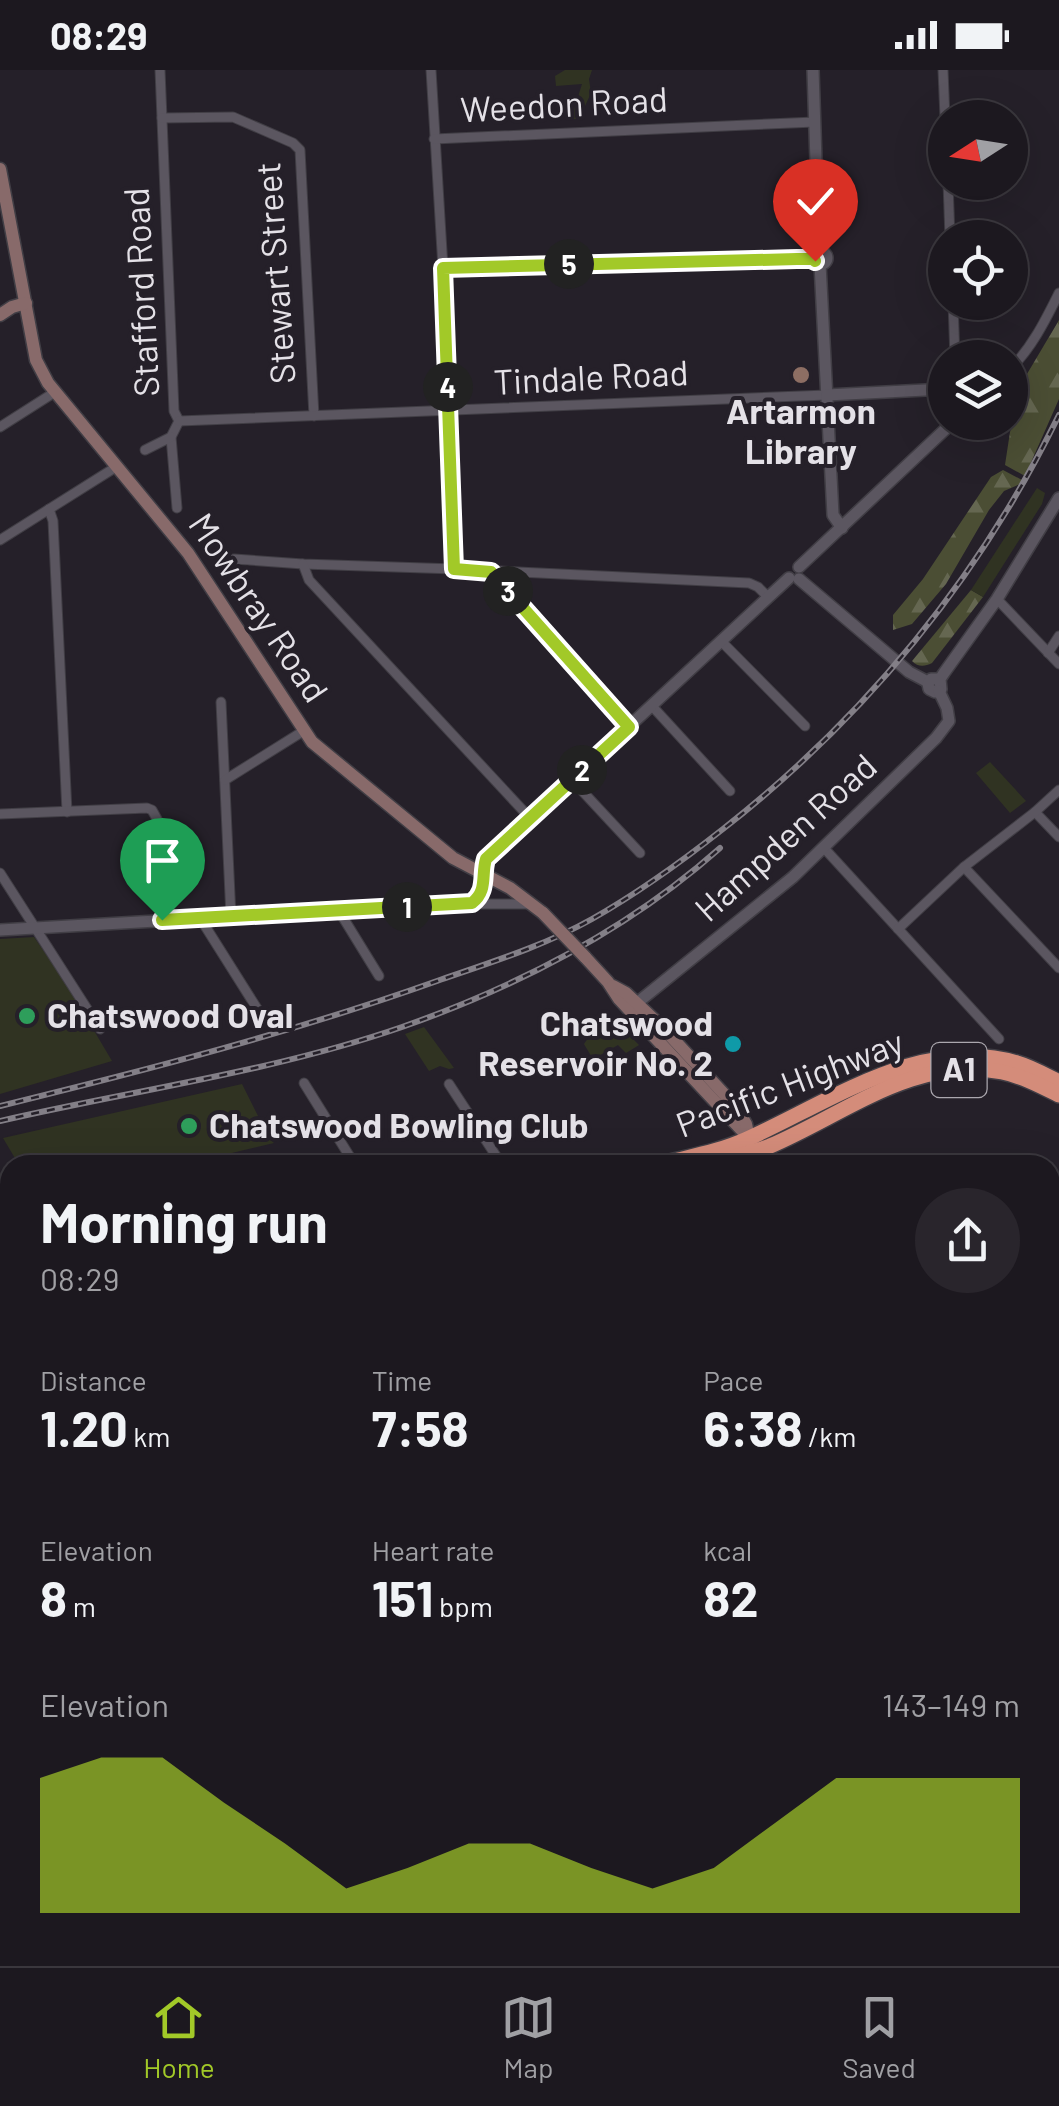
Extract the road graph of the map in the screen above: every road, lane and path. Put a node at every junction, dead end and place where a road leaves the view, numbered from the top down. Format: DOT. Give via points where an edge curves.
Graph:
graph roads {
  1 [pos="160,70"];
  2 [pos="431,70"];
  3 [pos="813,70"];
  4 [pos="943,70"];
  5 [pos="944,100"];
  6 [pos="162,118"];
  7 [pos="816,122"];
  8 [pos="434,139"];
  9 [pos="0,169"];
  10 [pos="4,202"];
  11 [pos="818,258"];
  12 [pos="443,268"];
  13 [pos="1059,292"];
  14 [pos="26,303"];
  15 [pos="0,315"];
  16 [pos="1028,348"];
  17 [pos="928,390"];
  18 [pos="55,392"];
  19 [pos="827,395"];
  20 [pos="449,412"];
  21 [pos="314,416"];
  22 [pos="179,422"];
  23 [pos="0,427"];
  24 [pos="171,437"];
  25 [pos="934,440"];
  26 [pos="145,450"];
  27 [pos="116,466"];
  28 [pos="1059,498"];
  29 [pos="178,508"];
  30 [pos="49,509"];
  31 [pos="842,528"];
  32 [pos="0,540"];
  33 [pos="234,559"];
  34 [pos="302,564"];
  35 [pos="454,569"];
  36 [pos="491,572"];
  37 [pos="795,575"];
  38 [pos="768,597"];
  39 [pos="997,599"];
  40 [pos="1059,636"];
  41 [pos="721,641"];
  42 [pos="1048,653"];
  43 [pos="1059,664"];
  44 [pos="936,684"];
  45 [pos="221,702"];
  46 [pos="652,706"];
  47 [pos="805,726"];
  48 [pos="629,727"];
  49 [pos="305,730"];
  50 [pos="225,780"];
  51 [pos="572,780"];
  52 [pos="1059,790"];
  53 [pos="730,792"];
  54 [pos="67,812"];
  55 [pos="1035,812"];
  56 [pos="0,814"];
  57 [pos="156,818"];
  58 [pos="530,818"];
  59 [pos="1059,837"];
  60 [pos="824,848"];
  61 [pos="640,852"];
  62 [pos="964,867"];
  63 [pos="0,873"];
  64 [pos="484,874"];
  65 [pos="467,904"];
  66 [pos="339,910"];
  67 [pos="540,910"];
  68 [pos="232,917"];
  69 [pos="200,918"];
  70 [pos="35,928"];
  71 [pos="0,930"];
  72 [pos="898,930"];
  73 [pos="1059,968"];
  74 [pos="380,976"];
  75 [pos="633,1006"];
  76 [pos="263,1018"];
  77 [pos="100,1028"];
  78 [pos="999,1039"];
  79 [pos="1059,1082"];
  80 [pos="304,1083"];
  81 [pos="449,1084"];
  82 [pos="1059,1095"];
  83 [pos="756,1151"];
  84 [pos="350,1155"];
  85 [pos="495,1155"];
  86 [pos="699,1155"];
  1 -- 6 [label="street, Stafford Road"];
  2 -- 8 [label="street"];
  3 -- 7 [label="street"];
  4 -- 5 [label="street"];
  6 -- 21 [label="street, Stewart Street" via="233,117 300,150"];
  6 -- 22 [label="street, Stafford Road"];
  7 -- 8 [label="street, Weedon Road"];
  7 -- 11 [label="street"];
  8 -- 12 [label="street"];
  9 -- 10 [label="main road, Mowbray Road"];
  10 -- 14 [label="main road, Mowbray Road"];
  11 -- 12 [label="street"];
  11 -- 19 [label="street"];
  12 -- 20 [label="street"];
  13 -- 16 [label="street"];
  14 -- 15 [label="main road"];
  14 -- 18 [label="main road, Mowbray Road" via="38,366"];
  17 -- 19 [label="street, Tindale Road"];
  18 -- 23 [label="street"];
  18 -- 27 [label="main road, Mowbray Road"];
  19 -- 20 [label="street, Tindale Road"];
  19 -- 31 [label="street" via="833,515"];
  20 -- 21 [label="street, Tindale Road"];
  20 -- 35 [label="street"];
  21 -- 22 [label="street, Tindale Road"];
  22 -- 24 [label="street, Stafford Road"];
  24 -- 26 [label="street"];
  24 -- 29 [label="street, Stafford Road"];
  25 -- 31 [label="street"];
  27 -- 30 [label="street"];
  27 -- 49 [label="main road, Mowbray Road" via="188,553"];
  28 -- 39 [label="street"];
  30 -- 32 [label="street"];
  30 -- 54 [label="street"];
  31 -- 37 [label="street"];
  33 -- 34 [label="street"];
  34 -- 35 [label="street"];
  34 -- 58 [label="street" via="309,580"];
  35 -- 36 [label="street"];
  36 -- 38 [label="street" via="750,582"];
  36 -- 48 [label="street"];
  37 -- 38 [label="street"];
  37 -- 44 [label="street" via="910,672"];
  38 -- 41 [label="street"];
  39 -- 42 [label="street"];
  39 -- 44 [label="street"];
  40 -- 42 [label="street"];
  41 -- 46 [label="street"];
  41 -- 47 [label="street"];
  42 -- 43 [label="street"];
  44 -- 60 [label="street, Hampden Road" via="950,714 946,726"];
  45 -- 50 [label="street"];
  46 -- 48 [label="street"];
  46 -- 53 [label="street"];
  48 -- 51 [label="street"];
  49 -- 50 [label="street"];
  49 -- 64 [label="main road, Mowbray Road" via="324,753 454,858"];
  50 -- 68 [label="street"];
  51 -- 58 [label="street"];
  51 -- 61 [label="street"];
  52 -- 55 [label="street"];
  54 -- 56 [label="street"];
  54 -- 57 [label="street" via="147,808"];
  55 -- 59 [label="street"];
  55 -- 62 [label="street"];
  58 -- 64 [label="street" via="486,859"];
  60 -- 72 [label="street"];
  60 -- 75 [label="street, Hampden Road"];
  62 -- 72 [label="street"];
  62 -- 73 [label="street"];
  63 -- 70 [label="street"];
  64 -- 65 [label="street" via="481,894"];
  64 -- 67 [label="main road, Mowbray Road"];
  65 -- 66 [label="street"];
  65 -- 67 [label="street" via="521,902"];
  66 -- 68 [label="street"];
  66 -- 74 [label="street"];
  67 -- 75 [label="main road, Mowbray Road, bridge"];
  68 -- 69 [label="street"];
  69 -- 70 [label="street"];
  69 -- 76 [label="street"];
  70 -- 71 [label="street"];
  70 -- 77 [label="street"];
  72 -- 78 [label="street"];
  75 -- 83 [label="main road, Mowbray Road"];
  79 -- 83 [label="highway, Pacific Highway / A1" via="1002,1060 929,1062 866,1081"];
  80 -- 84 [label="street"];
  81 -- 85 [label="street"];
  82 -- 83 [label="highway, Pacific Highway / A1" via="1001,1072 932,1074 879,1090"];
  83 -- 86 [label="highway, Pacific Highway / A1"];
}
